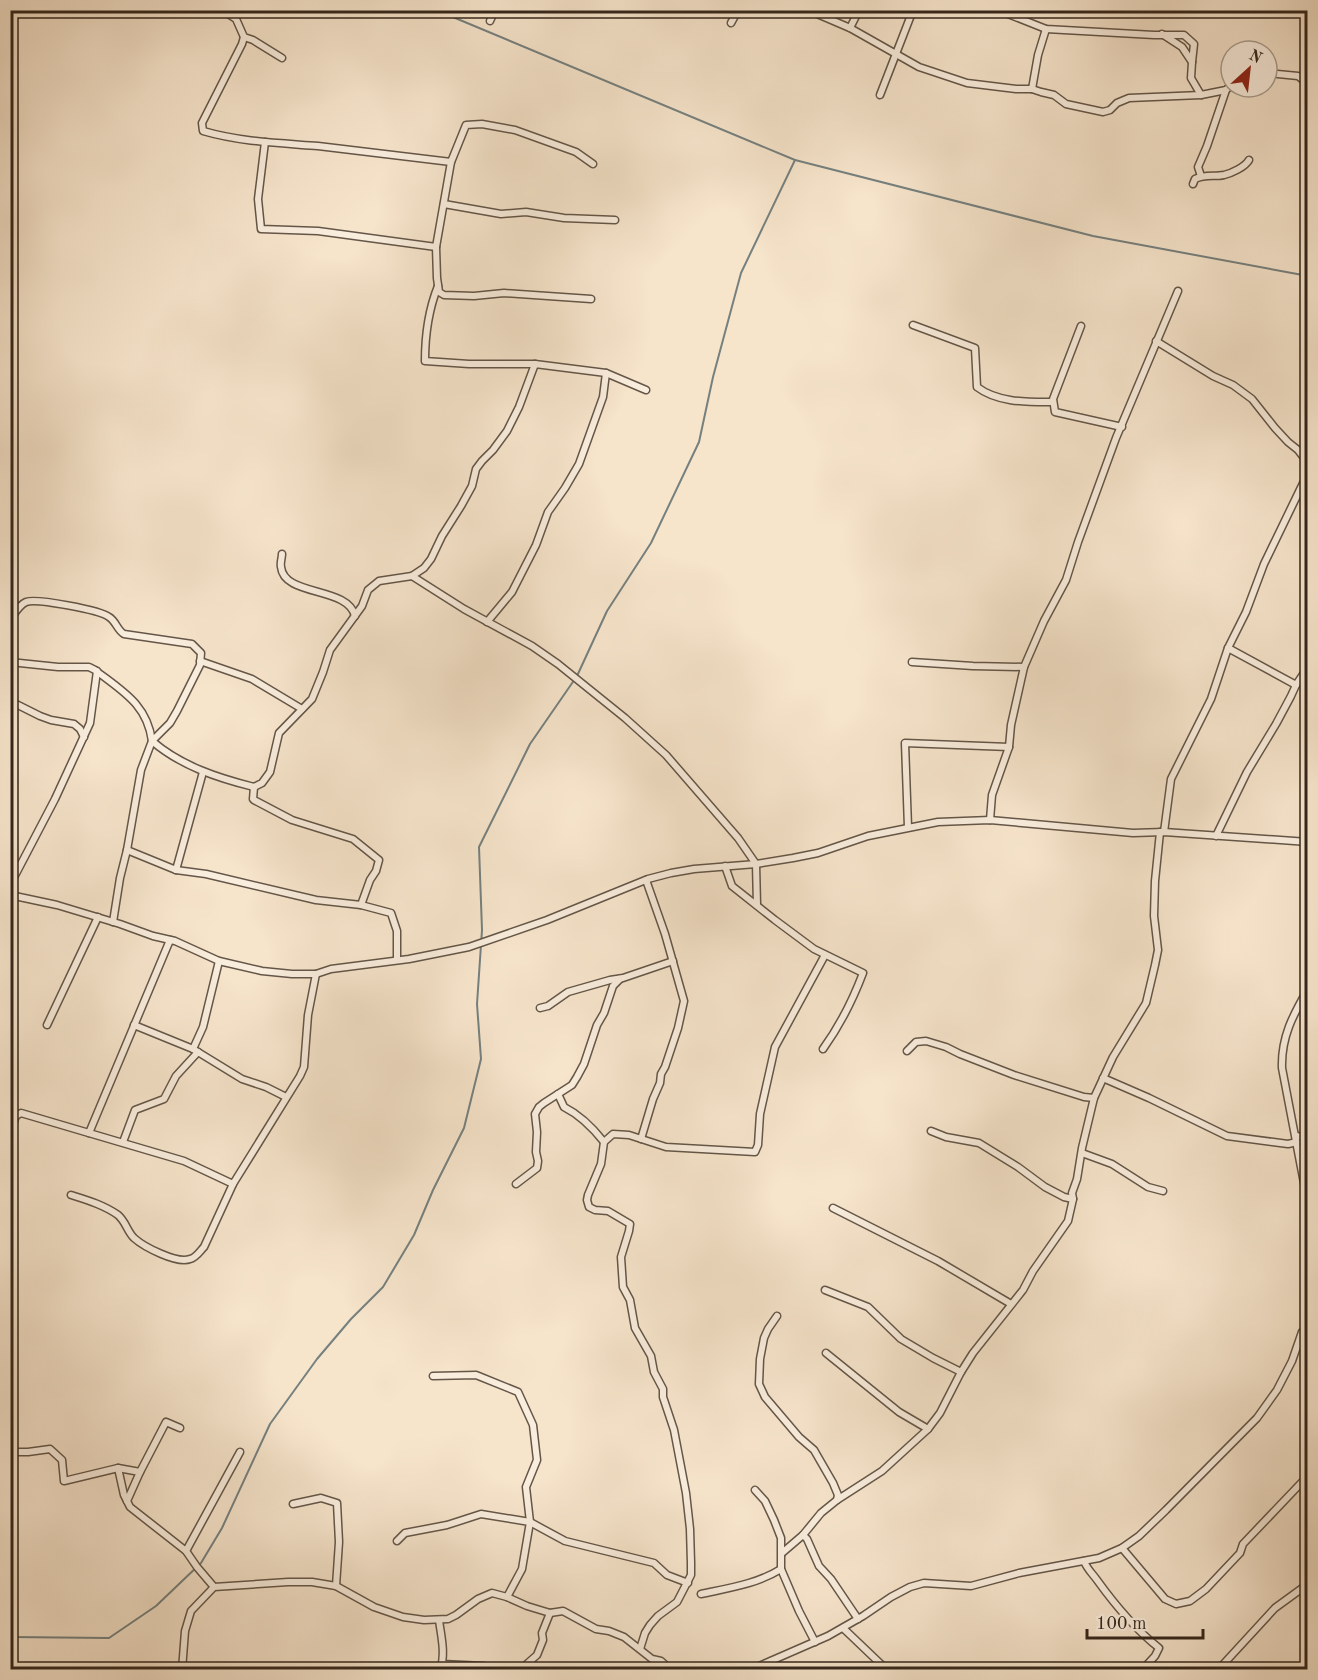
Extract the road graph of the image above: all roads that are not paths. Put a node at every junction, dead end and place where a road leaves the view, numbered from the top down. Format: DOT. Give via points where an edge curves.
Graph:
graph roads {
  1 [pos="12,10"];
  2 [pos="222,10"];
  3 [pos="495,10"];
  4 [pos="738,10"];
  5 [pos="808,10"];
  6 [pos="859,10"];
  7 [pos="913,10"];
  8 [pos="998,10"];
  9 [pos="10,15"];
  10 [pos="490,21"];
  11 [pos="731,23"];
  12 [pos="850,28"];
  13 [pos="1046,28"];
  14 [pos="1162,34"];
  15 [pos="244,37"];
  16 [pos="897,53"];
  17 [pos="282,58"];
  18 [pos="1192,62"];
  19 [pos="1279,74"];
  20 [pos="1308,84"];
  21 [pos="1032,89"];
  22 [pos="1219,90"];
  23 [pos="880,95"];
  24 [pos="1201,95"];
  25 [pos="1224,99"];
  26 [pos="265,142"];
  27 [pos="1249,160"];
  28 [pos="451,162"];
  29 [pos="593,164"];
  30 [pos="1201,176"];
  31 [pos="1193,184"];
  32 [pos="444,204"];
  33 [pos="615,220"];
  34 [pos="436,248"];
  35 [pos="438,286"];
  36 [pos="1178,291"];
  37 [pos="591,299"];
  38 [pos="913,325"];
  39 [pos="1081,326"];
  40 [pos="1156,341"];
  41 [pos="535,364"];
  42 [pos="606,373"];
  43 [pos="646,390"];
  44 [pos="1053,402"];
  45 [pos="1122,427"];
  46 [pos="1308,463"];
  47 [pos="1308,473"];
  48 [pos="282,554"];
  49 [pos="412,576"];
  50 [pos="355,616"];
  51 [pos="10,620"];
  52 [pos="488,622"];
  53 [pos="1228,648"];
  54 [pos="200,661"];
  55 [pos="10,662"];
  56 [pos="912,662"];
  57 [pos="1024,667"];
  58 [pos="1308,668"];
  59 [pos="97,671"];
  60 [pos="1296,685"];
  61 [pos="10,701"];
  62 [pos="302,709"];
  63 [pos="84,736"];
  64 [pos="152,741"];
  65 [pos="1009,747"];
  66 [pos="203,772"];
  67 [pos="254,787"];
  68 [pos="990,820"];
  69 [pos="908,827"];
  70 [pos="1162,832"];
  71 [pos="1216,836"];
  72 [pos="1308,842"];
  73 [pos="127,850"];
  74 [pos="756,864"];
  75 [pos="725,867"];
  76 [pos="176,870"];
  77 [pos="646,880"];
  78 [pos="10,885"];
  79 [pos="10,895"];
  80 [pos="361,905"];
  81 [pos="757,905"];
  82 [pos="98,917"];
  83 [pos="113,922"];
  84 [pos="170,940"];
  85 [pos="825,955"];
  86 [pos="397,960"];
  87 [pos="673,960"];
  88 [pos="219,961"];
  89 [pos="316,974"];
  90 [pos="620,979"];
  91 [pos="1308,989"];
  92 [pos="540,1008"];
  93 [pos="47,1025"];
  94 [pos="134,1025"];
  95 [pos="823,1049"];
  96 [pos="196,1051"];
  97 [pos="907,1051"];
  98 [pos="1103,1078"];
  99 [pos="558,1094"];
  100 [pos="286,1097"];
  101 [pos="1094,1098"];
  102 [pos="931,1131"];
  103 [pos="10,1132"];
  104 [pos="89,1133"];
  105 [pos="1308,1138"];
  106 [pos="641,1139"];
  107 [pos="1296,1139"];
  108 [pos="123,1142"];
  109 [pos="604,1142"];
  110 [pos="1082,1153"];
  111 [pos="233,1184"];
  112 [pos="516,1184"];
  113 [pos="1163,1191"];
  114 [pos="71,1195"];
  115 [pos="1073,1199"];
  116 [pos="1308,1204"];
  117 [pos="833,1208"];
  118 [pos="825,1290"];
  119 [pos="1011,1304"];
  120 [pos="777,1316"];
  121 [pos="1308,1326"];
  122 [pos="826,1353"];
  123 [pos="961,1372"];
  124 [pos="433,1376"];
  125 [pos="180,1428"];
  126 [pos="928,1429"];
  127 [pos="10,1452"];
  128 [pos="240,1452"];
  129 [pos="118,1468"];
  130 [pos="140,1472"];
  131 [pos="1308,1478"];
  132 [pos="755,1490"];
  133 [pos="837,1500"];
  134 [pos="127,1501"];
  135 [pos="293,1504"];
  136 [pos="530,1522"];
  137 [pos="803,1535"];
  138 [pos="397,1541"];
  139 [pos="1122,1548"];
  140 [pos="186,1551"];
  141 [pos="782,1553"];
  142 [pos="1084,1561"];
  143 [pos="781,1569"];
  144 [pos="688,1583"];
  145 [pos="1308,1584"];
  146 [pos="336,1586"];
  147 [pos="214,1587"];
  148 [pos="701,1594"];
  149 [pos="507,1597"];
  150 [pos="550,1613"];
  151 [pos="858,1619"];
  152 [pos="439,1620"];
  153 [pos="843,1628"];
  154 [pos="815,1642"];
  155 [pos="640,1649"];
  156 [pos="771,1661"];
  157 [pos="441,1667"];
  158 [pos="182,1670"];
  159 [pos="490,1670"];
  160 [pos="520,1670"];
  161 [pos="671,1670"];
  162 [pos="750,1670"];
  163 [pos="777,1670"];
  164 [pos="887,1670"];
  165 [pos="1142,1670"];
  166 [pos="1218,1670"];
  1 -- 9 [label="street"];
  2 -- 15 [label="street" via="236,19"];
  3 -- 10 [label="street"];
  4 -- 11 [label="street"];
  5 -- 12 [label="street"];
  6 -- 12 [label="street"];
  7 -- 16 [label="street"];
  8 -- 13 [label="street"];
  12 -- 16 [label="street"];
  13 -- 14 [label="street"];
  13 -- 21 [label="street"];
  14 -- 18 [label="street" via="1182,47"];
  14 -- 18 [label="street" via="1184,35 1194,44"];
  15 -- 17 [label="street"];
  15 -- 26 [label="street" via="202,123 203,131"];
  16 -- 21 [label="street" via="919,67 967,83"];
  16 -- 23 [label="street"];
  18 -- 24 [label="street" via="1191,78"];
  19 -- 20 [label="street" via="1299,76"];
  21 -- 24 [label="street" via="1054,95 1066,104 1102,112 1129,98"];
  22 -- 24 [label="street"];
  25 -- 30 [label="street" via="1198,167"];
  26 -- 28 [label="street"];
  26 -- 34 [label="street" via="258,199 261,229 318,231"];
  27 -- 30 [label="street" via="1223,175"];
  28 -- 29 [label="street" via="466,125 482,124 515,130 576,152"];
  28 -- 32 [label="street"];
  30 -- 31 [label="street"];
  32 -- 33 [label="street" via="501,214 526,212"];
  32 -- 34 [label="street"];
  34 -- 35 [label="street"];
  35 -- 37 [label="street" via="444,295 504,293"];
  35 -- 41 [label="street" via="430,305 425,361"];
  36 -- 40 [label="street"];
  38 -- 44 [label="street" via="975,348 977,387 986,394"];
  39 -- 44 [label="street"];
  40 -- 45 [label="street"];
  40 -- 46 [label="street" via="1252,399"];
  41 -- 42 [label="street"];
  41 -- 49 [label="street" via="507,431 476,469 472,486 431,559"];
  42 -- 43 [label="street"];
  42 -- 52 [label="street" via="603,398 579,464 548,512 512,592"];
  44 -- 45 [label="street" via="1054,412"];
  45 -- 57 [label="street" via="1066,580"];
  47 -- 53 [label="street"];
  48 -- 50 [label="street" via="280,566 288,580 341,600 354,609"];
  49 -- 50 [label="street" via="373,585"];
  49 -- 52 [label="street"];
  50 -- 62 [label="street" via="330,650 315,693"];
  51 -- 54 [label="street" via="23,604 34,600 80,608 107,615 124,634 192,644 201,653"];
  52 -- 74 [label="street" via="558,664 666,755"];
  53 -- 60 [label="street"];
  53 -- 70 [label="street" via="1211,699 1172,778"];
  54 -- 62 [label="street" via="252,679"];
  54 -- 64 [label="street" via="170,723"];
  55 -- 59 [label="street" via="88,667"];
  56 -- 57 [label="street"];
  57 -- 65 [label="street"];
  58 -- 60 [label="street"];
  59 -- 63 [label="street" via="90,723"];
  59 -- 64 [label="street" via="137,704"];
  60 -- 71 [label="street"];
  61 -- 63 [label="street" via="51,720 74,724"];
  62 -- 67 [label="street" via="279,733 270,771"];
  63 -- 78 [label="street"];
  64 -- 66 [label="street"];
  64 -- 73 [label="street" via="141,770"];
  65 -- 68 [label="street" via="993,795"];
  65 -- 69 [label="street" via="905,743"];
  66 -- 67 [label="street"];
  66 -- 76 [label="street"];
  67 -- 80 [label="street" via="254,800 292,820 353,839 379,860"];
  68 -- 69 [label="street"];
  68 -- 70 [label="street" via="1133,833"];
  69 -- 74 [label="street" via="818,853"];
  70 -- 71 [label="street"];
  70 -- 98 [label="street" via="1155,881 1158,950 1146,1003"];
  71 -- 72 [label="street"];
  73 -- 76 [label="street"];
  73 -- 83 [label="street"];
  74 -- 75 [label="street"];
  74 -- 81 [label="street"];
  75 -- 77 [label="street" via="694,868"];
  75 -- 81 [label="street" via="732,886"];
  76 -- 80 [label="street" via="316,900"];
  77 -- 86 [label="street" via="469,947"];
  77 -- 87 [label="street"];
  79 -- 82 [label="street"];
  80 -- 86 [label="street" via="391,913 397,931"];
  81 -- 85 [label="street"];
  82 -- 83 [label="street"];
  82 -- 93 [label="street"];
  83 -- 84 [label="street"];
  84 -- 88 [label="street"];
  84 -- 94 [label="street"];
  85 -- 95 [label="street" via="863,973 840,1025"];
  85 -- 106 [label="street" via="775,1047 755,1152 666,1147"];
  86 -- 89 [label="street"];
  87 -- 90 [label="street"];
  87 -- 106 [label="street" via="683,1009"];
  88 -- 89 [label="street" via="262,971"];
  88 -- 96 [label="street"];
  89 -- 100 [label="street" via="304,1067"];
  90 -- 92 [label="street" via="568,992"];
  90 -- 99 [label="street" via="613,986 578,1077"];
  91 -- 107 [label="street" via="1290,1021 1281,1053"];
  94 -- 96 [label="street"];
  94 -- 104 [label="street"];
  96 -- 100 [label="street" via="242,1079"];
  96 -- 108 [label="street" via="164,1099 135,1110"];
  97 -- 101 [label="street" via="916,1042 926,1041 1014,1075"];
  98 -- 101 [label="street"];
  98 -- 107 [label="street" via="1227,1136 1288,1144"];
  99 -- 109 [label="street" via="564,1107"];
  99 -- 112 [label="street" via="539,1107 536,1114 537,1168"];
  100 -- 111 [label="street"];
  101 -- 110 [label="street"];
  102 -- 115 [label="street" via="979,1143 1045,1187"];
  103 -- 104 [label="street" via="21,1113"];
  104 -- 108 [label="street"];
  105 -- 107 [label="street"];
  106 -- 109 [label="street" via="613,1134"];
  107 -- 116 [label="street"];
  108 -- 111 [label="street" via="184,1161"];
  109 -- 144 [label="street" via="601,1164 587,1200 589,1207 608,1211 630,1224 621,1257 623,1287 630,1300 635,1328 663,1389 674,1430 690,1529 692,1563"];
  110 -- 113 [label="street"];
  110 -- 115 [label="street"];
  111 -- 114 [label="street" via="204,1247 189,1260 159,1253 135,1239 119,1216 90,1200"];
  115 -- 119 [label="street" via="1068,1221"];
  117 -- 119 [label="street" via="938,1261"];
  118 -- 123 [label="street" via="868,1307 901,1339"];
  119 -- 123 [label="street"];
  120 -- 133 [label="street" via="764,1338 759,1383 765,1397 814,1450 833,1483"];
  121 -- 139 [label="street" via="1277,1390 1257,1418 1139,1536"];
  122 -- 126 [label="street" via="899,1412"];
  123 -- 126 [label="street"];
  124 -- 136 [label="street" via="476,1375 518,1392 533,1425 537,1460 526,1487"];
  125 -- 130 [label="street" via="166,1422"];
  126 -- 133 [label="street" via="882,1471"];
  127 -- 129 [label="street" via="50,1449 62,1460 64,1481"];
  128 -- 140 [label="street"];
  129 -- 130 [label="street"];
  129 -- 134 [label="street"];
  130 -- 134 [label="street"];
  131 -- 139 [label="street" via="1243,1544 1240,1553 1206,1589 1190,1601 1176,1604 1165,1599"];
  132 -- 141 [label="street" via="774,1520"];
  133 -- 137 [label="street"];
  134 -- 140 [label="street"];
  135 -- 146 [label="street" via="321,1498 337,1503"];
  136 -- 138 [label="street" via="481,1514 405,1533"];
  136 -- 144 [label="street" via="565,1541 654,1563 667,1575"];
  136 -- 149 [label="street" via="522,1569"];
  137 -- 141 [label="street"];
  137 -- 151 [label="street" via="819,1566"];
  139 -- 142 [label="street"];
  140 -- 147 [label="street"];
  141 -- 143 [label="street"];
  142 -- 151 [label="street" via="971,1586 924,1583 891,1597"];
  142 -- 165 [label="street" via="1111,1599 1159,1648"];
  143 -- 148 [label="street" via="768,1577"];
  143 -- 154 [label="street"];
  144 -- 155 [label="street" via="677,1602 650,1625"];
  145 -- 166 [label="street" via="1275,1608"];
  146 -- 147 [label="street" via="288,1582"];
  146 -- 152 [label="street" via="388,1613"];
  147 -- 158 [label="street" via="191,1611"];
  149 -- 150 [label="street"];
  149 -- 152 [label="street" via="492,1593 456,1615"];
  150 -- 155 [label="street" via="563,1611 596,1629 624,1637"];
  150 -- 160 [label="street" via="537,1655"];
  151 -- 153 [label="street"];
  152 -- 157 [label="street"];
  153 -- 154 [label="street"];
  153 -- 164 [label="street"];
  154 -- 156 [label="street"];
  155 -- 161 [label="street"];
  156 -- 162 [label="street"];
  156 -- 163 [label="street"];
  157 -- 159 [label="street" via="484,1666"];
}
